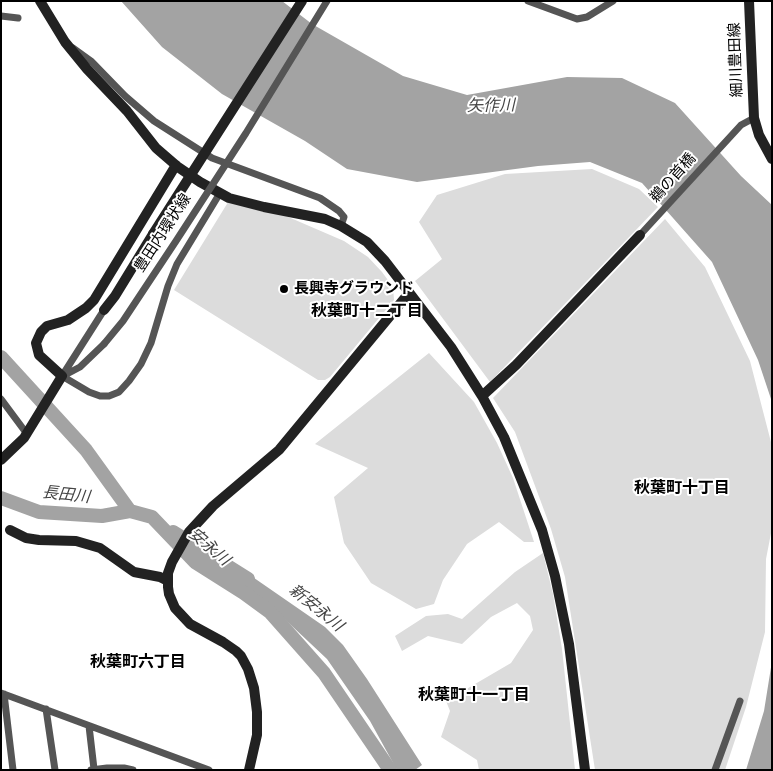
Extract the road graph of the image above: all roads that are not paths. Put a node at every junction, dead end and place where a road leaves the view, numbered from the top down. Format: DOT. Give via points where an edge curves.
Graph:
graph roads {
  1 [pos="40,1"];
  2 [pos="302,1"];
  3 [pos="327,1"];
  4 [pos="528,1"];
  5 [pos="613,1"];
  6 [pos="749,1"];
  7 [pos="1,16"];
  8 [pos="18,18"];
  9 [pos="65,42"];
  10 [pos="754,118"];
  11 [pos="772,159"];
  12 [pos="176,165"];
  13 [pos="220,193"];
  14 [pos="342,226"];
  15 [pos="640,235"];
  16 [pos="409,293"];
  17 [pos="104,310"];
  18 [pos="62,376"];
  19 [pos="482,396"];
  20 [pos="1,400"];
  21 [pos="27,434"];
  22 [pos="1,460"];
  23 [pos="10,530"];
  24 [pos="168,581"];
  25 [pos="3,693"];
  26 [pos="740,701"];
  27 [pos="46,709"];
  28 [pos="89,726"];
  29 [pos="194,767"];
  30 [pos="92,769"];
  31 [pos="12,770"];
  32 [pos="55,770"];
  33 [pos="133,770"];
  34 [pos="209,770"];
  35 [pos="249,770"];
  36 [pos="585,770"];
  37 [pos="715,770"];
  1 -- 9 [label="street"];
  2 -- 17 [label="street, 豊田内環状線, bridge"];
  3 -- 18 [label="street, 豊田内環状線, bridge" via="246,133 123,321 80,367"];
  4 -- 5 [label="street" via="577,19 587,17"];
  6 -- 10 [label="street, 細川豊田線"];
  7 -- 8 [label="street"];
  9 -- 12 [label="street" via="156,148"];
  9 -- 14 [label="street" via="91,61 154,121 212,158 320,198 344,216"];
  10 -- 11 [label="street, 細川豊田線" via="759,136"];
  10 -- 15 [label="street, 鵜の首橋" via="741,125 726,140"];
  12 -- 13 [label="street"];
  12 -- 18 [label="street" via="94,300 73,316 40,332 36,343 39,354"];
  13 -- 14 [label="street" via="237,201"];
  13 -- 18 [label="street" via="177,264 151,343 129,382 119,392 100,396"];
  14 -- 16 [label="street" via="367,242"];
  15 -- 19 [label="street" via="516,365"];
  16 -- 19 [label="street"];
  16 -- 24 [label="street" via="280,450 213,506 189,532 175,554"];
  17 -- 18 [label="street"];
  18 -- 21 [label="street"];
  19 -- 36 [label="street" via="518,469 542,530 555,576 569,644"];
  20 -- 21 [label="street"];
  21 -- 22 [label="street"];
  23 -- 24 [label="street" via="26,538 76,541 100,548 134,572"];
  24 -- 35 [label="street" via="169,594 180,614 190,624 236,651 248,669 257,712 257,735"];
  25 -- 27 [label="street"];
  25 -- 31 [label="street"];
  26 -- 37 [label="street"];
  27 -- 28 [label="street"];
  27 -- 32 [label="street"];
  28 -- 29 [label="street"];
  28 -- 30 [label="street"];
  29 -- 34 [label="street"];
  30 -- 33 [label="street"];
}
